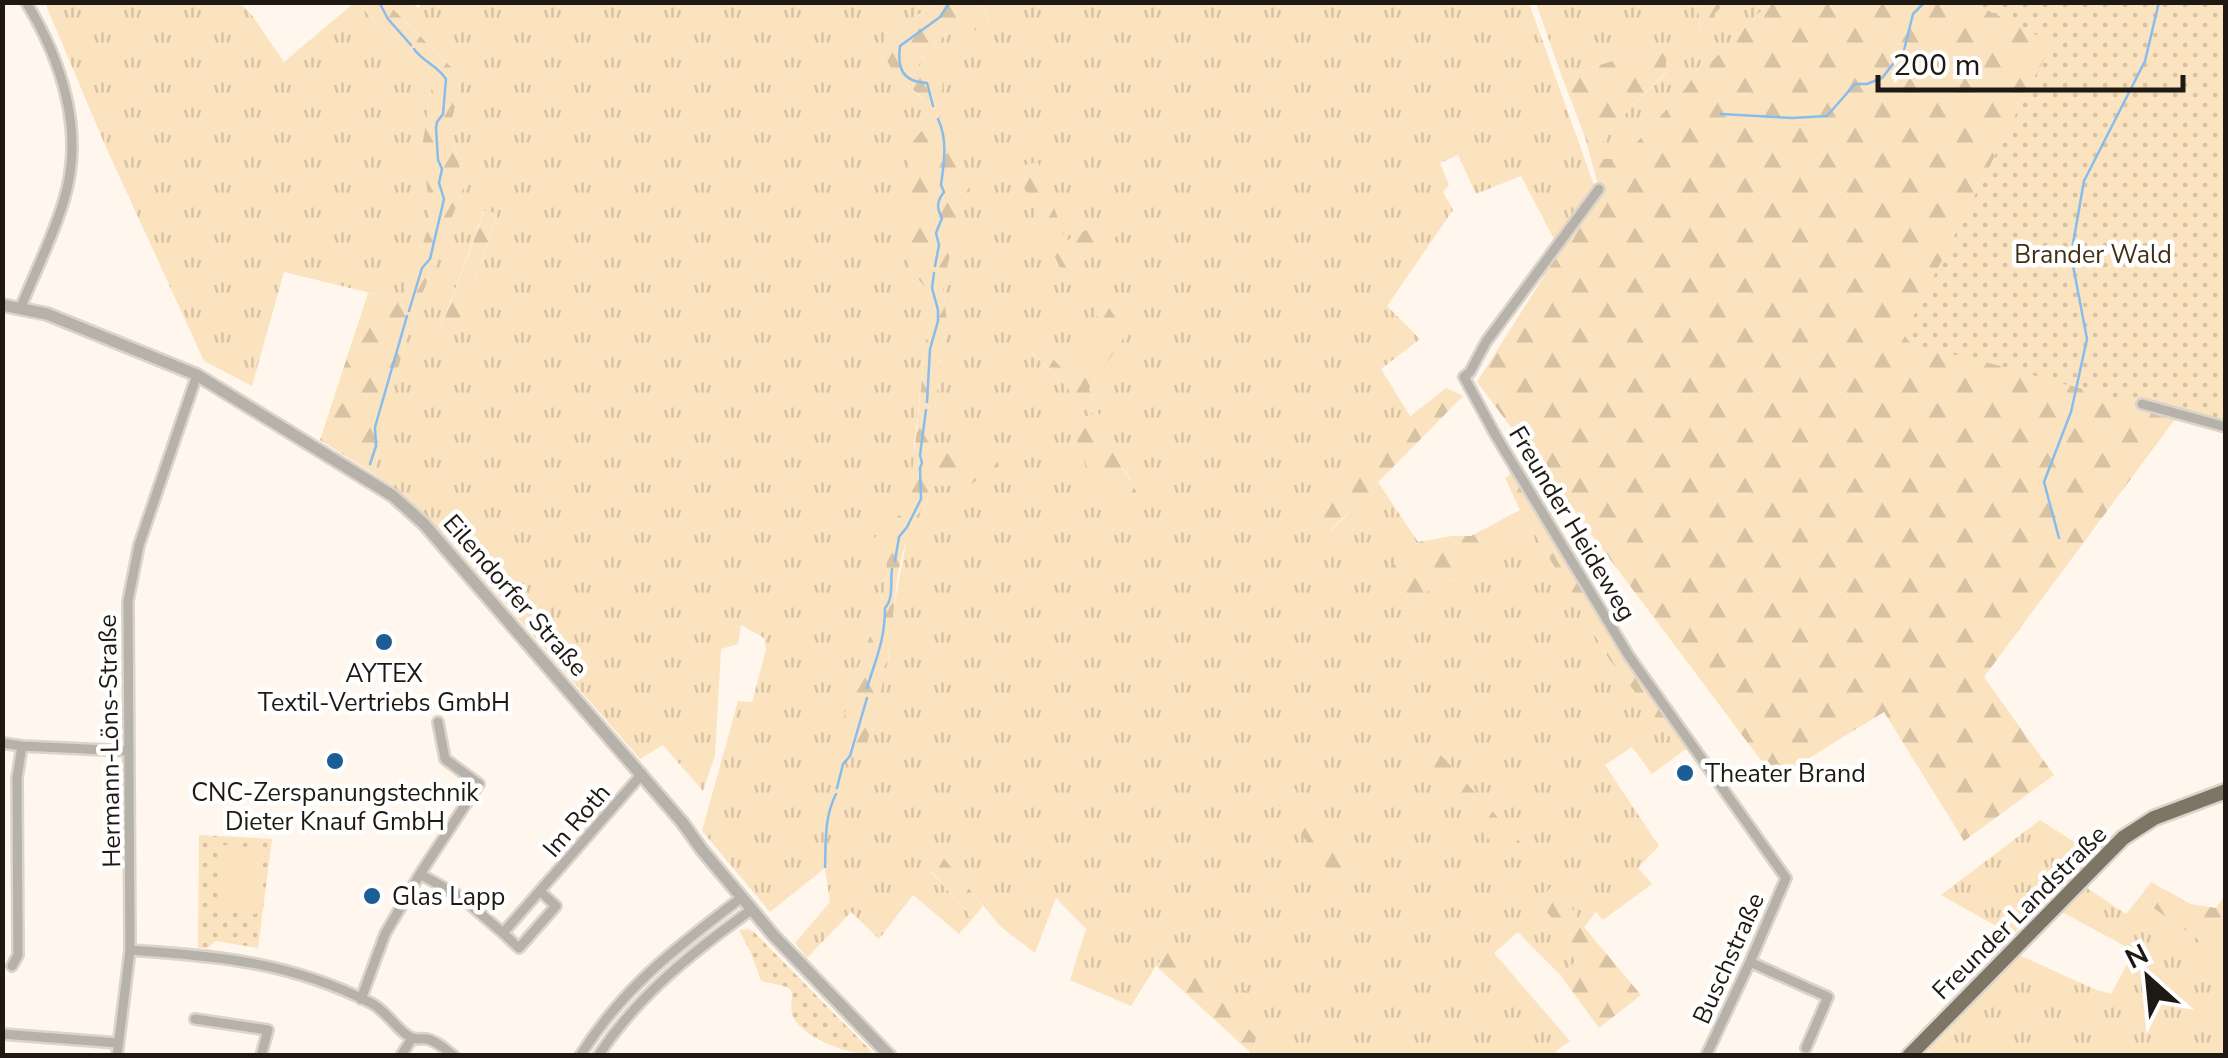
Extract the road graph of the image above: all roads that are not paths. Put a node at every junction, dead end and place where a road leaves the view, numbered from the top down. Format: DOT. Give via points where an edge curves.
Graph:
graph roads {
  1 [pos="26,2"];
  2 [pos="1598,189"];
  3 [pos="2,304"];
  4 [pos="21,308"];
  5 [pos="197,376"];
  6 [pos="2142,404"];
  7 [pos="2226,426"];
  8 [pos="438,722"];
  9 [pos="2,743"];
  10 [pos="22,746"];
  11 [pos="129,751"];
  12 [pos="642,774"];
  13 [pos="2226,791"];
  14 [pos="420,874"];
  15 [pos="1786,878"];
  16 [pos="540,891"];
  17 [pos="741,898"];
  18 [pos="751,910"];
  19 [pos="503,934"];
  20 [pos="130,950"];
  21 [pos="1750,962"];
  22 [pos="12,966"];
  23 [pos="361,999"];
  24 [pos="196,1019"];
  25 [pos="2,1034"];
  26 [pos="412,1038"];
  27 [pos="118,1043"];
  28 [pos="1806,1048"];
  29 [pos="117,1056"];
  30 [pos="260,1056"];
  31 [pos="401,1056"];
  32 [pos="454,1056"];
  33 [pos="580,1056"];
  34 [pos="598,1056"];
  35 [pos="890,1056"];
  36 [pos="1706,1056"];
  37 [pos="1909,1056"];
  1 -- 4 [label="street" via="62,80 73,137 64,201"];
  2 -- 15 [label="street, Freunder Heideweg" via="1464,377 1629,656"];
  3 -- 4 [label="street, Eilendorfer Straße"];
  4 -- 5 [label="street, Eilendorfer Straße"];
  5 -- 11 [label="street, Hermann-Löns-Straße" via="139,545 128,601"];
  5 -- 12 [label="street, Eilendorfer Straße" via="378,486 424,524"];
  6 -- 7 [label="street"];
  8 -- 14 [label="street" via="445,759 479,784"];
  9 -- 10 [label="street"];
  10 -- 11 [label="street"];
  10 -- 22 [label="street" via="18,955"];
  11 -- 20 [label="street, Hermann-Löns-Straße"];
  12 -- 16 [label="street, Im Roth"];
  12 -- 17 [label="street, Eilendorfer Straße"];
  13 -- 37 [label="main road, Freunder Landstraße" via="2154,818 2123,838"];
  14 -- 19 [label="street" via="461,896"];
  14 -- 23 [label="street" via="385,934"];
  15 -- 21 [label="street, Buschstraße"];
  16 -- 19 [label="street, Im Roth"];
  16 -- 19 [label="street, Im Roth" via="556,906 519,948"];
  17 -- 18 [label="street, Eilendorfer Straße"];
  17 -- 33 [label="street" via="627,992"];
  18 -- 34 [label="street" via="674,968"];
  18 -- 35 [label="street, Eilendorfer Straße"];
  20 -- 23 [label="street" via="260,963"];
  20 -- 27 [label="street, Hermann-Löns-Straße"];
  21 -- 28 [label="street" via="1828,997"];
  21 -- 36 [label="street, Buschstraße"];
  23 -- 26 [label="street"];
  24 -- 30 [label="street" via="268,1030"];
  25 -- 27 [label="street"];
  26 -- 31 [label="street"];
  26 -- 32 [label="street" via="432,1041"];
  27 -- 29 [label="street, Hermann-Löns-Straße"];
}
